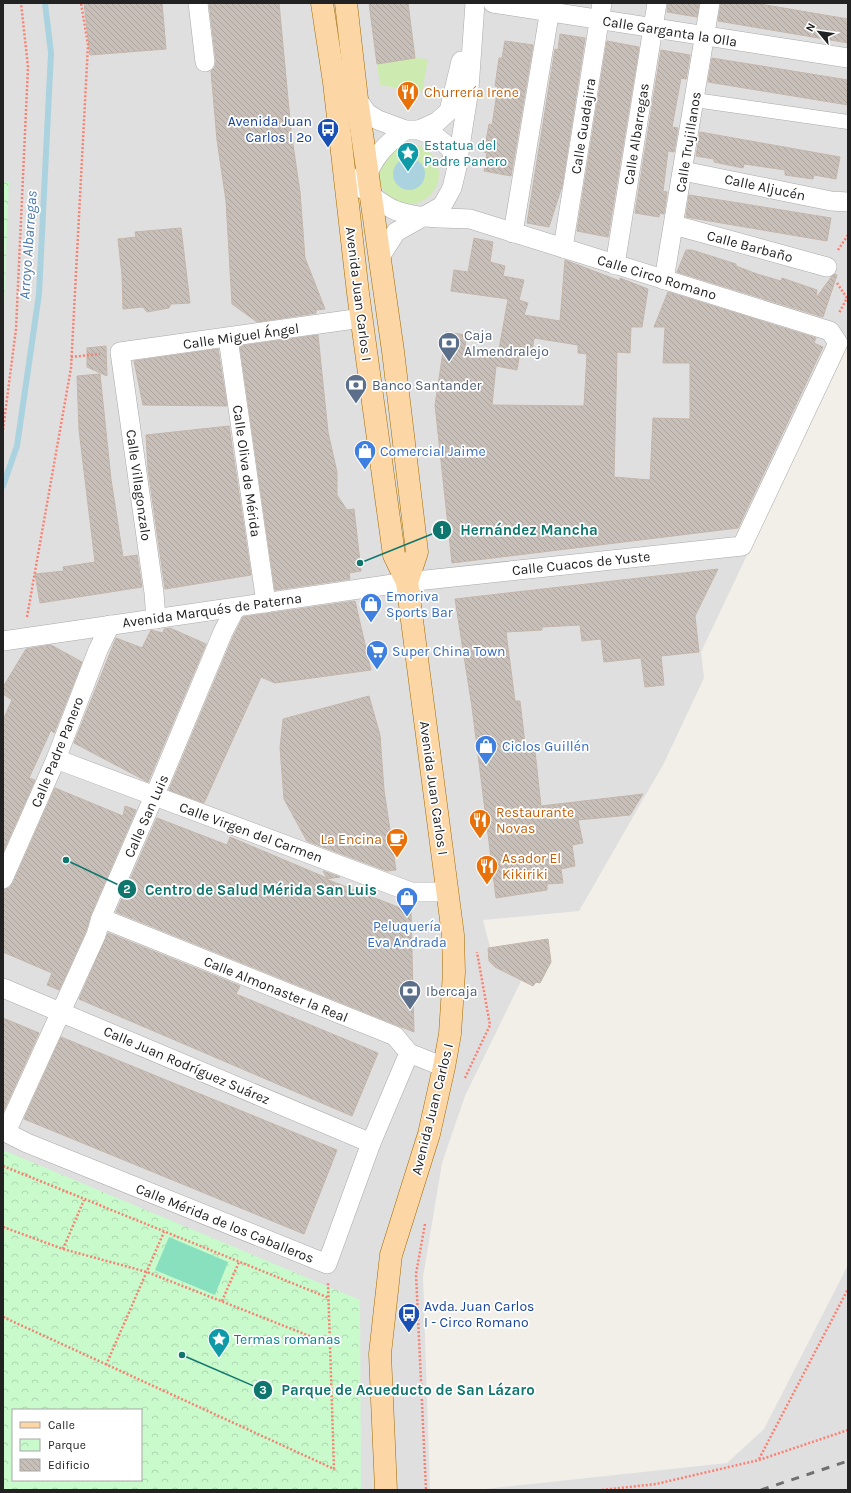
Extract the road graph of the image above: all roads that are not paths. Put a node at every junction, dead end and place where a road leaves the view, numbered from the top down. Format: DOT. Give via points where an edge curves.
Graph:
graph roads {
  1 [pos="198,3"];
  2 [pos="322,3"];
  3 [pos="346,3"];
  4 [pos="475,3"];
  5 [pos="493,3"];
  6 [pos="657,3"];
  7 [pos="710,3"];
  8 [pos="550,7"];
  9 [pos="601,11"];
  10 [pos="653,28"];
  11 [pos="705,36"];
  12 [pos="848,58"];
  13 [pos="205,62"];
  14 [pos="357,99"];
  15 [pos="695,100"];
  16 [pos="848,122"];
  17 [pos="412,130"];
  18 [pos="457,167"];
  19 [pos="683,170"];
  20 [pos="344,171"];
  21 [pos="367,185"];
  22 [pos="452,188"];
  23 [pos="848,202"];
  24 [pos="424,217"];
  25 [pos="470,220"];
  26 [pos="350,224"];
  27 [pos="674,225"];
  28 [pos="513,233"];
  29 [pos="563,248"];
  30 [pos="380,257"];
  31 [pos="615,265"];
  32 [pos="827,267"];
  33 [pos="664,280"];
  34 [pos="362,318"];
  35 [pos="228,338"];
  36 [pos="120,352"];
  37 [pos="742,546"];
  38 [pos="414,581"];
  39 [pos="266,603"];
  40 [pos="235,609"];
  41 [pos="156,619"];
  42 [pos="110,625"];
  43 [pos="3,641"];
  44 [pos="56,759"];
  45 [pos="154,797"];
  46 [pos="3,879"];
  47 [pos="448,892"];
  48 [pos="101,918"];
  49 [pos="3,988"];
  50 [pos="62,1012"];
  51 [pos="409,1053"];
  52 [pos="444,1067"];
  53 [pos="4,1132"];
  54 [pos="371,1143"];
  55 [pos="386,1490"];
  1 -- 13 [label="street"];
  2 -- 20 [label="main road, Avenida Juan Carlos I"];
  3 -- 14 [label="main road, Avenida Juan Carlos I"];
  4 -- 17 [label="street" via="449,110 437,122"];
  4 -- 18 [label="street" via="469,89"];
  5 -- 8 [label="street, Calle Garganta la Olla"];
  6 -- 10 [label="street, Calle Albarregas"];
  7 -- 11 [label="street, Calle Trujillanos"];
  8 -- 9 [label="street, Calle Garganta la Olla"];
  8 -- 28 [label="street"];
  9 -- 10 [label="street, Calle Garganta la Olla"];
  9 -- 29 [label="street, Calle Guadajira"];
  10 -- 11 [label="street, Calle Garganta la Olla"];
  10 -- 31 [label="street, Calle Albarregas"];
  11 -- 12 [label="street, Calle Garganta la Olla"];
  11 -- 15 [label="street, Calle Trujillanos"];
  14 -- 17 [label="street" via="367,113 378,120"];
  14 -- 21 [label="main road, Avenida Juan Carlos I"];
  15 -- 16 [label="street"];
  15 -- 19 [label="street, Calle Trujillanos"];
  17 -- 18 [label="street" via="435,136 450,148"];
  17 -- 21 [label="street" via="384,146"];
  18 -- 22 [label="street"];
  19 -- 23 [label="street, Calle Aljucén" via="831,201"];
  19 -- 27 [label="street, Calle Trujillanos"];
  20 -- 21 [label="street"];
  20 -- 26 [label="main road, Avenida Juan Carlos I"];
  21 -- 24 [label="street" via="397,211"];
  21 -- 26 [label="street"];
  21 -- 30 [label="main road, Avenida Juan Carlos I"];
  22 -- 24 [label="street" via="442,206"];
  22 -- 25 [label="street"];
  24 -- 25 [label="street, Calle Circo Romano"];
  24 -- 30 [label="street" via="396,232"];
  25 -- 28 [label="street, Calle Circo Romano"];
  26 -- 34 [label="main road, Avenida Juan Carlos I"];
  27 -- 32 [label="street, Calle Barbaño"];
  27 -- 33 [label="street, Calle Trujillanos"];
  28 -- 29 [label="street, Calle Circo Romano"];
  29 -- 31 [label="street, Calle Circo Romano"];
  30 -- 38 [label="main road, Avenida Juan Carlos I" via="417,552"];
  31 -- 33 [label="street, Calle Circo Romano"];
  33 -- 37 [label="street, Calle Circo Romano" via="830,331 838,343"];
  34 -- 35 [label="street, Calle Miguel Ángel"];
  34 -- 38 [label="main road, Avenida Juan Carlos I" via="394,555"];
  35 -- 36 [label="street, Calle Miguel Ángel"];
  35 -- 39 [label="street, Calle Oliva de Mérida"];
  36 -- 41 [label="street, Calle Villagonzalo"];
  37 -- 38 [label="street, Calle Cuacos de Yuste"];
  38 -- 39 [label="street, Avenida Marqués de Paterna"];
  38 -- 47 [label="main road, Avenida Juan Carlos I"];
  39 -- 40 [label="street, Avenida Marqués de Paterna"];
  40 -- 41 [label="street, Avenida Marqués de Paterna"];
  40 -- 45 [label="street, Calle San Luis"];
  41 -- 42 [label="street, Avenida Marqués de Paterna"];
  42 -- 43 [label="street, Avenida Marqués de Paterna"];
  42 -- 44 [label="street, Calle Padre Panero"];
  44 -- 45 [label="street, Calle Virgen del Carmen"];
  44 -- 46 [label="street, Calle Padre Panero"];
  45 -- 47 [label="street, Calle Virgen del Carmen" via="411,892"];
  45 -- 48 [label="street, Calle San Luis"];
  47 -- 52 [label="main road, Avenida Juan Carlos I" via="454,972 450,1034"];
  48 -- 50 [label="street, Calle San Luis"];
  48 -- 51 [label="street, Calle Almonaster la Real" via="395,1036"];
  49 -- 50 [label="street, Calle Juan Rodríguez Suárez"];
  50 -- 53 [label="street, Calle San Luis"];
  50 -- 54 [label="street, Calle Juan Rodríguez Suárez"];
  51 -- 52 [label="street, Calle Almonaster la Real"];
  51 -- 54 [label="street, Calle Mérida de los Caballeros"];
  52 -- 55 [label="main road, Avenida Juan Carlos I" via="429,1134 391,1255 380,1354"];
  53 -- 54 [label="street, Calle Mérida de los Caballeros" via="327,1264"];
}
